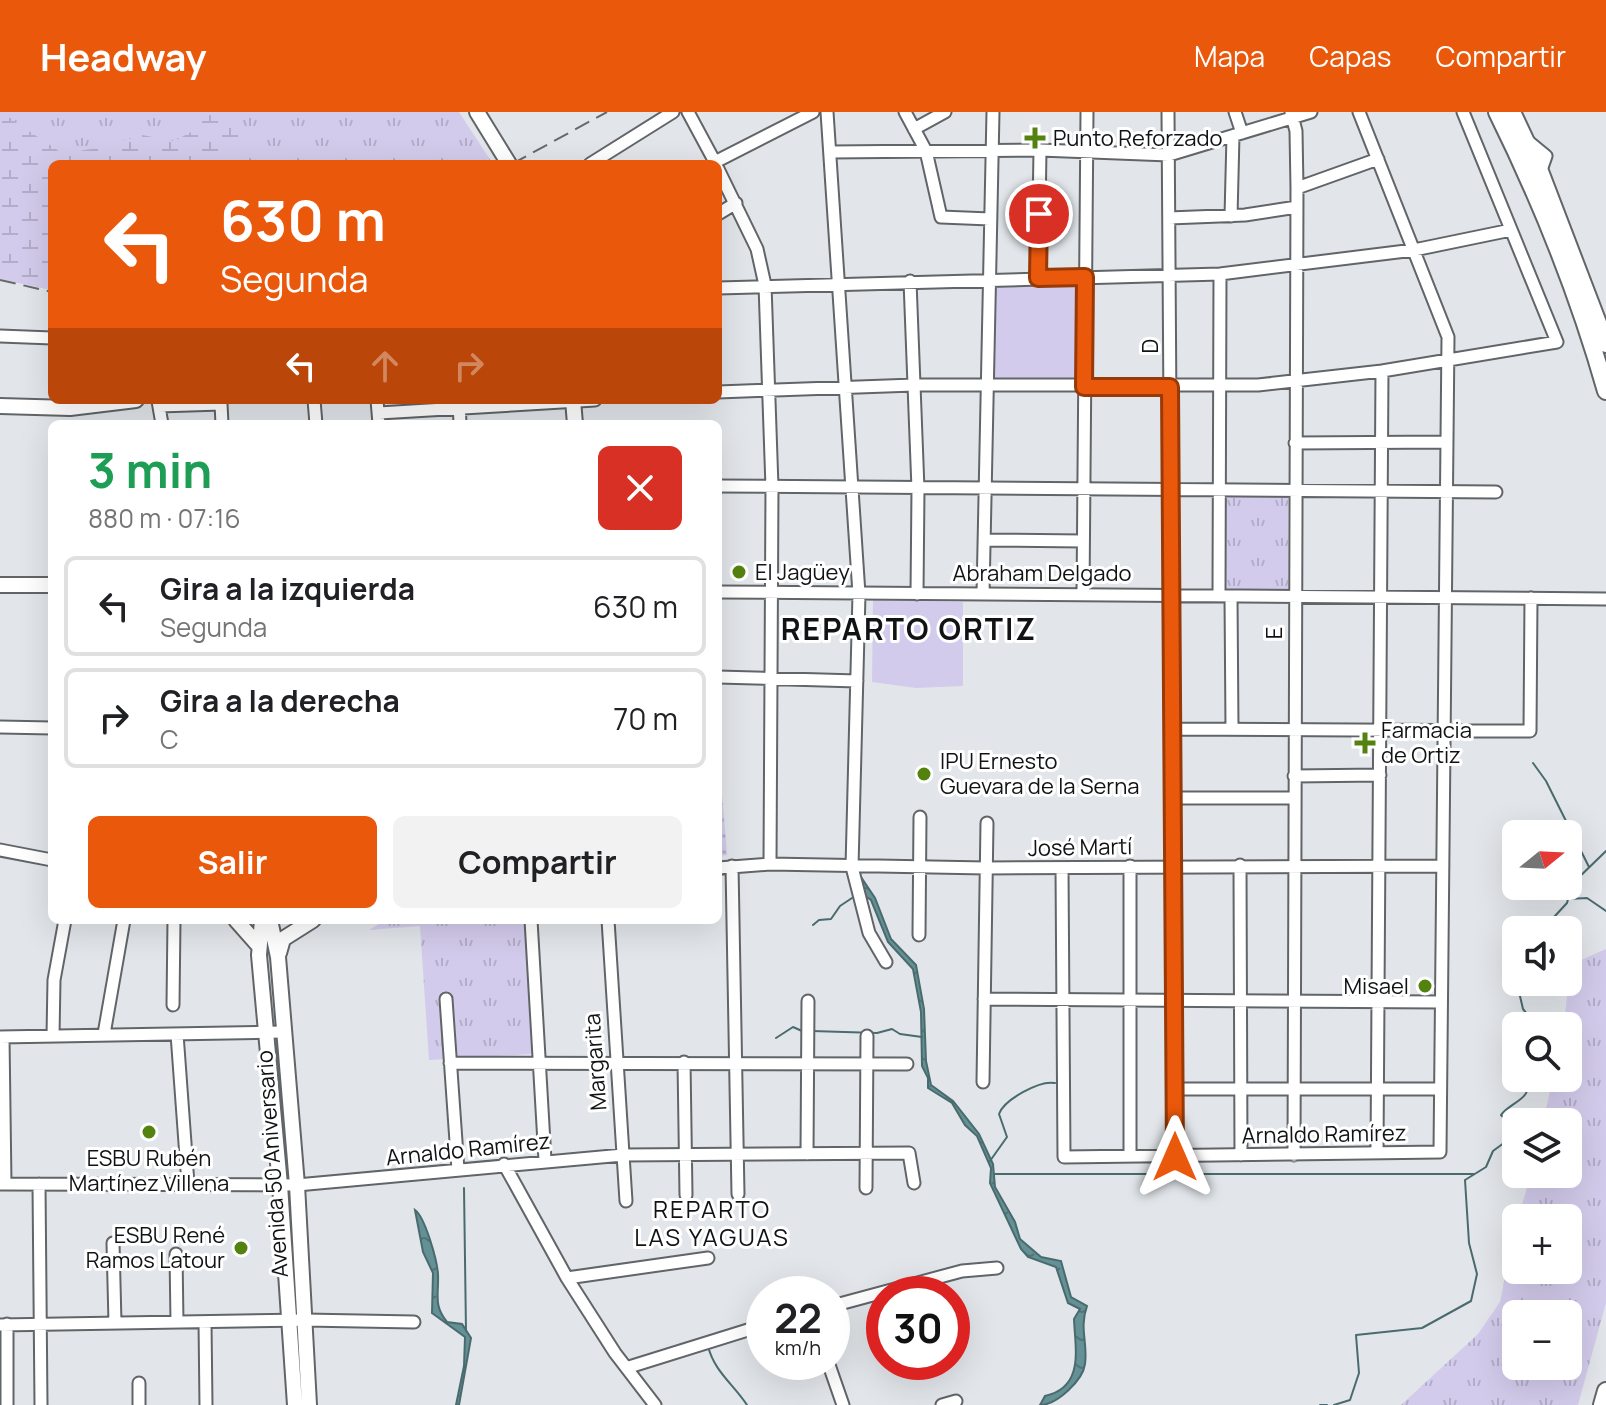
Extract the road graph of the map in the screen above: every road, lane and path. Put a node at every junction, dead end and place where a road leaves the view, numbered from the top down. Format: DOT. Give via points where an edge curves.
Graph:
graph roads {
  1 [pos="477,112"];
  2 [pos="673,112"];
  3 [pos="688,112"];
  4 [pos="813,112"];
  5 [pos="827,112"];
  6 [pos="905,112"];
  7 [pos="945,112"];
  8 [pos="993,112"];
  9 [pos="1087,112"];
  10 [pos="1168,112"];
  11 [pos="1235,112"];
  12 [pos="1311,112"];
  13 [pos="1359,112"];
  14 [pos="1463,112"];
  15 [pos="1497,112"];
  16 [pos="1512,112"];
  17 [pos="1292,115"];
  18 [pos="914,129"];
  19 [pos="1238,134"];
  20 [pos="1517,138"];
  21 [pos="992,150"];
  22 [pos="1040,150"];
  23 [pos="926,151"];
  24 [pos="831,152"];
  25 [pos="1087,152"];
  26 [pos="1169,155"];
  27 [pos="1378,159"];
  28 [pos="507,160"];
  29 [pos="596,160"];
  30 [pos="713,160"];
  31 [pos="722,162"];
  32 [pos="722,176"];
  33 [pos="1536,180"];
  34 [pos="1297,188"];
  35 [pos="736,203"];
  36 [pos="1297,207"];
  37 [pos="722,212"];
  38 [pos="1231,216"];
  39 [pos="1169,218"];
  40 [pos="990,219"];
  41 [pos="1511,230"];
  42 [pos="1414,250"];
  43 [pos="1297,265"];
  44 [pos="1220,274"];
  45 [pos="1169,275"];
  46 [pos="1085,277"];
  47 [pos="1038,278"];
  48 [pos="989,279"];
  49 [pos="910,281"];
  50 [pos="840,282"];
  51 [pos="765,285"];
  52 [pos="722,288"];
  53 [pos="0,336"];
  54 [pos="48,338"];
  55 [pos="1606,344"];
  56 [pos="1452,360"];
  57 [pos="1382,371"];
  58 [pos="1296,381"];
  59 [pos="987,384"];
  60 [pos="914,385"];
  61 [pos="846,386"];
  62 [pos="1084,387"];
  63 [pos="1170,387"];
  64 [pos="1219,387"];
  65 [pos="770,388"];
  66 [pos="1606,391"];
  67 [pos="722,392"];
  68 [pos="70,404"];
  69 [pos="459,404"];
  70 [pos="0,406"];
  71 [pos="379,418"];
  72 [pos="1446,442"];
  73 [pos="1295,443"];
  74 [pos="1382,444"];
  75 [pos="722,486"];
  76 [pos="772,487"];
  77 [pos="853,487"];
  78 [pos="918,489"];
  79 [pos="985,489"];
  80 [pos="1084,490"];
  81 [pos="1170,490"];
  82 [pos="1219,491"];
  83 [pos="1294,491"];
  84 [pos="1381,491"];
  85 [pos="1444,491"];
  86 [pos="1496,492"];
  87 [pos="984,540"];
  88 [pos="1083,541"];
  89 [pos="0,585"];
  90 [pos="48,585"];
  91 [pos="722,592"];
  92 [pos="772,593"];
  93 [pos="859,594"];
  94 [pos="917,594"];
  95 [pos="983,594"];
  96 [pos="1083,595"];
  97 [pos="1171,596"];
  98 [pos="1225,596"];
  99 [pos="1294,597"];
  100 [pos="1381,597"];
  101 [pos="1444,597"];
  102 [pos="1531,598"];
  103 [pos="1606,599"];
  104 [pos="722,677"];
  105 [pos="772,679"];
  106 [pos="857,681"];
  107 [pos="0,727"];
  108 [pos="48,728"];
  109 [pos="1172,729"];
  110 [pos="1232,729"];
  111 [pos="1380,730"];
  112 [pos="1294,731"];
  113 [pos="1444,731"];
  114 [pos="1380,775"];
  115 [pos="1294,776"];
  116 [pos="1172,798"];
  117 [pos="1294,798"];
  118 [pos="920,817"];
  119 [pos="987,823"];
  120 [pos="0,850"];
  121 [pos="48,859"];
  122 [pos="770,864"];
  123 [pos="1173,865"];
  124 [pos="1240,865"];
  125 [pos="1294,865"];
  126 [pos="732,866"];
  127 [pos="1130,866"];
  128 [pos="1379,866"];
  129 [pos="1443,866"];
  130 [pos="722,867"];
  131 [pos="852,867"];
  132 [pos="919,867"];
  133 [pos="986,868"];
  134 [pos="1062,868"];
  135 [pos="64,924"];
  136 [pos="123,924"];
  137 [pos="174,924"];
  138 [pos="240,924"];
  139 [pos="262,924"];
  140 [pos="271,924"];
  141 [pos="307,924"];
  142 [pos="531,924"];
  143 [pos="608,924"];
  144 [pos="919,935"];
  145 [pos="259,946"];
  146 [pos="278,957"];
  147 [pos="886,962"];
  148 [pos="446,999"];
  149 [pos="984,999"];
  150 [pos="1063,1000"];
  151 [pos="1130,1000"];
  152 [pos="1175,1000"];
  153 [pos="808,1001"];
  154 [pos="1240,1001"];
  155 [pos="1294,1001"];
  156 [pos="1378,1001"];
  157 [pos="1441,1002"];
  158 [pos="173,1005"];
  159 [pos="267,1032"];
  160 [pos="284,1032"];
  161 [pos="104,1034"];
  162 [pos="177,1034"];
  163 [pos="53,1036"];
  164 [pos="867,1036"];
  165 [pos="2,1037"];
  166 [pos="617,1061"];
  167 [pos="539,1062"];
  168 [pos="684,1062"];
  169 [pos="450,1063"];
  170 [pos="737,1063"];
  171 [pos="808,1063"];
  172 [pos="867,1064"];
  173 [pos="907,1064"];
  174 [pos="983,1082"];
  175 [pos="1174,1089"];
  176 [pos="1241,1089"];
  177 [pos="1294,1089"];
  178 [pos="1378,1089"];
  179 [pos="1440,1089"];
  180 [pos="1377,1153"];
  181 [pos="686,1154"];
  182 [pos="737,1154"];
  183 [pos="807,1154"];
  184 [pos="866,1154"];
  185 [pos="623,1155"];
  186 [pos="1241,1155"];
  187 [pos="1294,1155"];
  188 [pos="1130,1156"];
  189 [pos="1175,1157"];
  190 [pos="545,1160"];
  191 [pos="504,1164"];
  192 [pos="458,1170"];
  193 [pos="914,1183"];
  194 [pos="3,1184"];
  195 [pos="39,1184"];
  196 [pos="188,1184"];
  197 [pos="280,1185"];
  198 [pos="297,1185"];
  199 [pos="866,1188"];
  200 [pos="738,1194"];
  201 [pos="686,1195"];
  202 [pos="626,1201"];
  203 [pos="113,1243"];
  204 [pos="176,1254"];
  205 [pos="708,1258"];
  206 [pos="997,1268"];
  207 [pos="567,1278"];
  208 [pos="850,1301"];
  209 [pos="298,1320"];
  210 [pos="177,1322"];
  211 [pos="205,1322"];
  212 [pos="414,1322"];
  213 [pos="115,1323"];
  214 [pos="4,1324"];
  215 [pos="40,1324"];
  216 [pos="746,1331"];
  217 [pos="629,1367"];
  218 [pos="834,1380"];
  219 [pos="139,1383"];
  220 [pos="1606,1391"];
  221 [pos="956,1401"];
  222 [pos="7,1405"];
  223 [pos="41,1405"];
  224 [pos="139,1405"];
  225 [pos="206,1405"];
  226 [pos="295,1405"];
  227 [pos="309,1405"];
  228 [pos="655,1405"];
  229 [pos="843,1405"];
  230 [pos="942,1405"];
  231 [pos="1602,1405"];
  1 -- 28 [label="main road"];
  2 -- 29 [label="street"];
  3 -- 30 [label="street"];
  4 -- 31 [label="street"];
  5 -- 24 [label="street"];
  6 -- 18 [label="street"];
  7 -- 18 [label="street"];
  8 -- 21 [label="street"];
  9 -- 25 [label="street"];
  10 -- 26 [label="street, D"];
  11 -- 19 [label="street"];
  12 -- 17 [label="street"];
  13 -- 27 [label="street"];
  14 -- 41 [label="street"];
  15 -- 20 [label="highway"];
  16 -- 20 [label="highway"];
  17 -- 19 [label="street"];
  17 -- 34 [label="street, E"];
  18 -- 23 [label="street"];
  19 -- 26 [label="street"];
  19 -- 38 [label="street"];
  20 -- 33 [label="highway"];
  20 -- 33 [label="street" via="1546,156"];
  21 -- 22 [label="street"];
  21 -- 23 [label="street"];
  21 -- 40 [label="street"];
  22 -- 25 [label="street"];
  22 -- 47 [label="street"];
  23 -- 24 [label="street"];
  23 -- 40 [label="street" via="941,217"];
  24 -- 50 [label="street"];
  25 -- 26 [label="street"];
  25 -- 46 [label="street"];
  26 -- 39 [label="street, D"];
  27 -- 34 [label="street"];
  27 -- 42 [label="street"];
  32 -- 35 [label="street"];
  33 -- 55 [label="highway"];
  33 -- 66 [label="highway"];
  34 -- 36 [label="street, E"];
  35 -- 37 [label="street"];
  35 -- 51 [label="street" via="757,249"];
  36 -- 38 [label="street"];
  36 -- 43 [label="street, E"];
  38 -- 39 [label="street"];
  39 -- 45 [label="street, D"];
  40 -- 48 [label="street"];
  41 -- 42 [label="street"];
  41 -- 56 [label="street" via="1557,342"];
  42 -- 43 [label="street"];
  42 -- 56 [label="street"];
  43 -- 44 [label="street"];
  43 -- 58 [label="street, E"];
  44 -- 45 [label="street"];
  44 -- 64 [label="street"];
  45 -- 46 [label="street"];
  45 -- 63 [label="street, D"];
  46 -- 47 [label="street"];
  46 -- 62 [label="street"];
  47 -- 48 [label="street"];
  48 -- 49 [label="street"];
  48 -- 59 [label="street"];
  49 -- 50 [label="street"];
  49 -- 60 [label="street"];
  50 -- 51 [label="street"];
  50 -- 61 [label="street"];
  51 -- 52 [label="street"];
  51 -- 65 [label="street"];
  53 -- 54 [label="street"];
  56 -- 57 [label="street"];
  56 -- 72 [label="street"];
  57 -- 58 [label="street"];
  57 -- 74 [label="street"];
  58 -- 64 [label="street"];
  58 -- 73 [label="street, E"];
  59 -- 60 [label="street"];
  59 -- 62 [label="street"];
  59 -- 79 [label="street"];
  60 -- 61 [label="street"];
  60 -- 78 [label="street"];
  61 -- 65 [label="street"];
  61 -- 77 [label="street"];
  62 -- 63 [label="street"];
  62 -- 80 [label="street"];
  63 -- 64 [label="street"];
  63 -- 81 [label="street, D"];
  64 -- 82 [label="street"];
  65 -- 67 [label="street"];
  65 -- 76 [label="street"];
  68 -- 70 [label="main road"];
  69 -- 71 [label="street"];
  72 -- 74 [label="street"];
  72 -- 85 [label="street"];
  73 -- 74 [label="street"];
  73 -- 83 [label="street, E"];
  74 -- 84 [label="street"];
  75 -- 76 [label="street"];
  76 -- 77 [label="street"];
  76 -- 92 [label="street"];
  77 -- 78 [label="street"];
  77 -- 93 [label="street"];
  78 -- 79 [label="street"];
  78 -- 94 [label="street"];
  79 -- 80 [label="street"];
  79 -- 87 [label="street"];
  80 -- 81 [label="street"];
  80 -- 88 [label="street"];
  81 -- 82 [label="street"];
  81 -- 97 [label="street, D"];
  82 -- 83 [label="street"];
  82 -- 98 [label="street"];
  83 -- 84 [label="street"];
  83 -- 99 [label="street, E"];
  84 -- 85 [label="street"];
  84 -- 100 [label="street"];
  85 -- 86 [label="street"];
  85 -- 101 [label="street"];
  87 -- 88 [label="street"];
  87 -- 95 [label="street"];
  88 -- 96 [label="street"];
  89 -- 90 [label="main road"];
  91 -- 92 [label="street, Abraham Delgado"];
  92 -- 93 [label="street, Abraham Delgado"];
  92 -- 105 [label="street"];
  93 -- 94 [label="street, Abraham Delgado"];
  93 -- 106 [label="street"];
  94 -- 95 [label="street, Abraham Delgado"];
  95 -- 96 [label="street, Abraham Delgado"];
  96 -- 97 [label="street, Abraham Delgado"];
  97 -- 98 [label="street, Abraham Delgado"];
  97 -- 109 [label="street, D"];
  98 -- 99 [label="street, Abraham Delgado"];
  98 -- 110 [label="street"];
  99 -- 100 [label="street, Abraham Delgado"];
  99 -- 112 [label="street, E"];
  100 -- 101 [label="street, Abraham Delgado"];
  100 -- 111 [label="street"];
  101 -- 102 [label="street, Abraham Delgado"];
  101 -- 113 [label="street"];
  102 -- 103 [label="street, Abraham Delgado"];
  102 -- 113 [label="street" via="1530,731"];
  104 -- 105 [label="street"];
  105 -- 106 [label="street"];
  105 -- 122 [label="street"];
  106 -- 131 [label="street"];
  107 -- 108 [label="street"];
  109 -- 110 [label="street"];
  109 -- 116 [label="street, D"];
  110 -- 112 [label="street"];
  111 -- 112 [label="street"];
  111 -- 113 [label="street"];
  111 -- 114 [label="street"];
  112 -- 115 [label="street, E"];
  113 -- 129 [label="street"];
  114 -- 115 [label="street"];
  114 -- 128 [label="street"];
  115 -- 117 [label="street, E"];
  116 -- 117 [label="street"];
  116 -- 123 [label="street, D"];
  117 -- 125 [label="street, E"];
  118 -- 132 [label="street"];
  119 -- 133 [label="street"];
  120 -- 121 [label="street"];
  122 -- 126 [label="street, José Martí"];
  122 -- 131 [label="street, José Martí"];
  123 -- 124 [label="street, José Martí"];
  123 -- 127 [label="street, José Martí"];
  123 -- 152 [label="street, D"];
  124 -- 125 [label="street, José Martí"];
  124 -- 154 [label="street"];
  125 -- 128 [label="street, José Martí"];
  125 -- 155 [label="street, E"];
  126 -- 130 [label="street, José Martí"];
  126 -- 170 [label="street"];
  127 -- 134 [label="street, José Martí"];
  127 -- 151 [label="street"];
  128 -- 129 [label="street, José Martí"];
  128 -- 156 [label="street"];
  129 -- 157 [label="street"];
  131 -- 132 [label="street, José Martí"];
  131 -- 147 [label="street" via="869,933"];
  132 -- 133 [label="street, José Martí"];
  132 -- 144 [label="street"];
  133 -- 134 [label="street, José Martí"];
  133 -- 149 [label="street"];
  134 -- 150 [label="street"];
  135 -- 163 [label="street" via="54,980"];
  136 -- 161 [label="street"];
  137 -- 158 [label="street"];
  138 -- 145 [label="main road"];
  139 -- 145 [label="main road, Avenida 50 Aniversario"];
  140 -- 146 [label="main road, Avenida 50 Aniversario"];
  141 -- 146 [label="main road" via="283,939"];
  142 -- 167 [label="street"];
  143 -- 166 [label="street, Margarita"];
  145 -- 159 [label="main road, Avenida 50 Aniversario"];
  146 -- 160 [label="main road, Avenida 50 Aniversario"];
  148 -- 169 [label="street"];
  149 -- 150 [label="street"];
  149 -- 174 [label="street"];
  150 -- 151 [label="street"];
  150 -- 188 [label="street, Arnaldo Ramírez" via="1064,1157"];
  151 -- 152 [label="street"];
  151 -- 188 [label="street"];
  152 -- 154 [label="street"];
  152 -- 175 [label="street, D"];
  153 -- 171 [label="street"];
  154 -- 155 [label="street"];
  154 -- 176 [label="street"];
  155 -- 156 [label="street"];
  155 -- 177 [label="street, E"];
  156 -- 157 [label="street"];
  156 -- 178 [label="street"];
  157 -- 179 [label="street"];
  159 -- 160 [label="street"];
  159 -- 162 [label="street"];
  159 -- 197 [label="main road, Avenida 50 Aniversario"];
  160 -- 198 [label="main road, Avenida 50 Aniversario"];
  161 -- 162 [label="street"];
  161 -- 163 [label="street"];
  162 -- 196 [label="street"];
  163 -- 165 [label="street"];
  164 -- 172 [label="street"];
  165 -- 194 [label="street"];
  166 -- 167 [label="street"];
  166 -- 168 [label="street"];
  166 -- 185 [label="street, Margarita"];
  167 -- 169 [label="street"];
  167 -- 190 [label="street"];
  168 -- 170 [label="street"];
  168 -- 181 [label="street"];
  169 -- 192 [label="street"];
  170 -- 171 [label="street"];
  170 -- 182 [label="street"];
  171 -- 172 [label="street"];
  171 -- 183 [label="street"];
  172 -- 173 [label="street"];
  172 -- 184 [label="street"];
  175 -- 176 [label="street"];
  175 -- 189 [label="street, D"];
  176 -- 177 [label="street"];
  176 -- 186 [label="street"];
  177 -- 178 [label="street"];
  177 -- 187 [label="street, E"];
  178 -- 179 [label="street"];
  178 -- 180 [label="street"];
  179 -- 180 [label="street, Arnaldo Ramírez" via="1440,1152"];
  180 -- 187 [label="street, Arnaldo Ramírez"];
  181 -- 182 [label="street, Arnaldo Ramírez"];
  181 -- 185 [label="street, Arnaldo Ramírez"];
  181 -- 201 [label="street"];
  182 -- 183 [label="street, Arnaldo Ramírez"];
  182 -- 200 [label="street"];
  183 -- 184 [label="street, Arnaldo Ramírez"];
  184 -- 193 [label="street, Arnaldo Ramírez" via="909,1153"];
  184 -- 199 [label="street"];
  185 -- 190 [label="street, Arnaldo Ramírez"];
  185 -- 202 [label="street, Margarita"];
  186 -- 187 [label="street, Arnaldo Ramírez"];
  186 -- 189 [label="street, Arnaldo Ramírez"];
  188 -- 189 [label="street, Arnaldo Ramírez"];
  190 -- 191 [label="street, Arnaldo Ramírez"];
  191 -- 192 [label="street, Arnaldo Ramírez"];
  191 -- 207 [label="street"];
  192 -- 198 [label="street, Arnaldo Ramírez"];
  194 -- 195 [label="street, Arnaldo Ramírez"];
  195 -- 196 [label="street, Arnaldo Ramírez"];
  195 -- 215 [label="street"];
  196 -- 197 [label="street, Arnaldo Ramírez"];
  197 -- 198 [label="street, Arnaldo Ramírez"];
  197 -- 209 [label="main road, Avenida 50 Aniversario"];
  198 -- 209 [label="main road, Avenida 50 Aniversario"];
  203 -- 213 [label="street"];
  204 -- 210 [label="street"];
  205 -- 207 [label="street"];
  206 -- 208 [label="street" via="962,1271"];
  207 -- 217 [label="street"];
  209 -- 211 [label="street"];
  209 -- 212 [label="street"];
  209 -- 226 [label="main road, Avenida 50 Aniversario"];
  209 -- 227 [label="main road, Avenida 50 Aniversario"];
  210 -- 211 [label="street"];
  210 -- 213 [label="street"];
  211 -- 225 [label="street"];
  213 -- 215 [label="street"];
  214 -- 215 [label="street"];
  214 -- 222 [label="street"];
  215 -- 223 [label="street"];
  216 -- 217 [label="street"];
  217 -- 228 [label="street"];
  218 -- 229 [label="street"];
  219 -- 224 [label="street"];
  220 -- 231 [label="highway"];
  221 -- 230 [label="street"];
}
